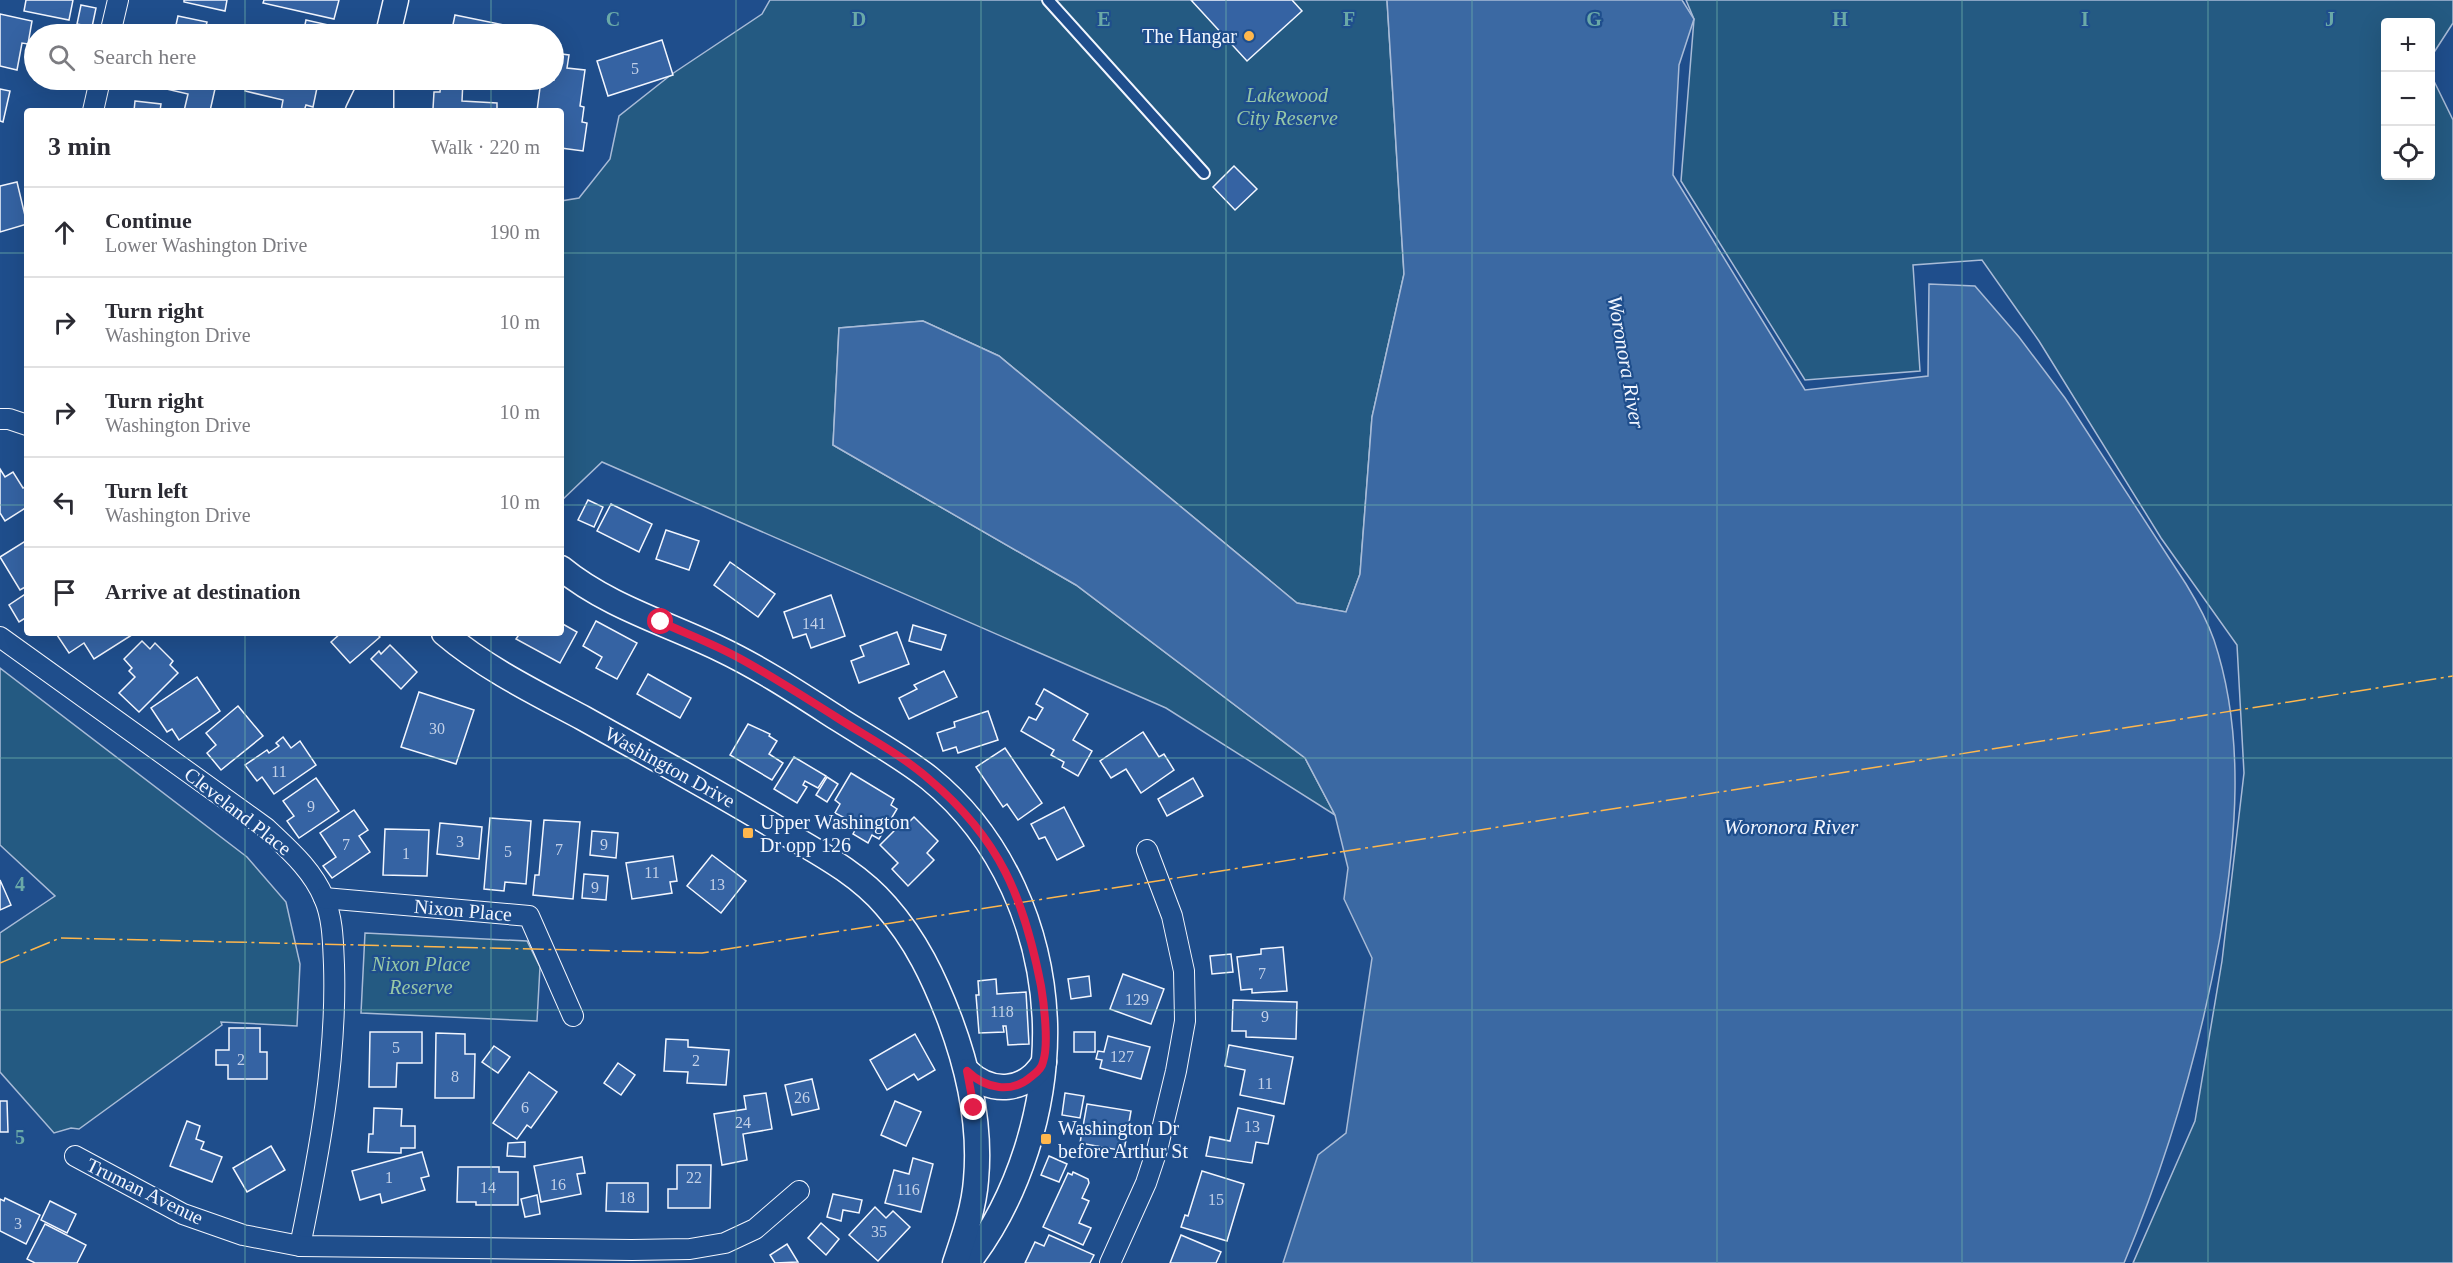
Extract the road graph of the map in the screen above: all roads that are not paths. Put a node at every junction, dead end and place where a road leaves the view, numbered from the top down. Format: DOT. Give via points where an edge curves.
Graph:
graph roads {
  1 [pos="118,0"];
  2 [pos="396,0"];
  3 [pos="1048,0"];
  4 [pos="112,24"];
  5 [pos="390,24"];
  6 [pos="98,90"];
  7 [pos="368,90"];
  8 [pos="381,90"];
  9 [pos="94,108"];
  10 [pos="359,108"];
  11 [pos="381,108"];
  12 [pos="1204,172"];
  13 [pos="0,419"];
  14 [pos="24,424"];
  15 [pos="564,570"];
  16 [pos="448,636"];
  17 [pos="0,637"];
  18 [pos="1148,850"];
  19 [pos="324,898"];
  20 [pos="573,1016"];
  21 [pos="1044,1062"];
  22 [pos="967,1071"];
  23 [pos="75,1156"];
  24 [pos="800,1191"];
  25 [pos="300,1245"];
  26 [pos="633,1257"];
  27 [pos="956,1263"];
  28 [pos="968,1263"];
  29 [pos="1110,1263"];
  1 -- 4 [label="street"];
  2 -- 5 [label="street"];
  3 -- 12 [label="lane"];
  6 -- 9 [label="street"];
  7 -- 10 [label="street"];
  8 -- 11 [label="street"];
  13 -- 14 [label="street"];
  15 -- 21 [label="street" via="618,604 728,652 777,680 928,778 960,807 988,841 1022,906 1044,1006"];
  16 -- 22 [label="street, Washington Drive" via="464,650 828,858 861,882 908,933 926,964"];
  17 -- 19 [label="street, Cleveland Place" via="266,828 300,860"];
  18 -- 29 [label="street" via="1172,916 1182,962 1185,1021 1157,1150"];
  19 -- 20 [label="street, Nixon Place" via="529,916"];
  19 -- 25 [label="street, Cleveland Place" via="333,936 332,1044 317,1162"];
  21 -- 22 [label="street" via="1029,1079 1008,1087 986,1085"];
  21 -- 28 [label="street" via="1035,1118 1019,1167 991,1229"];
  22 -- 27 [label="street, Washington Drive" via="977,1146 976,1180"];
  23 -- 25 [label="street, Truman Avenue" via="183,1214 243,1235"];
  24 -- 26 [label="street, Truman Avenue" via="755,1229 725,1243"];
  25 -- 26 [label="street, Truman Avenue"];
}
